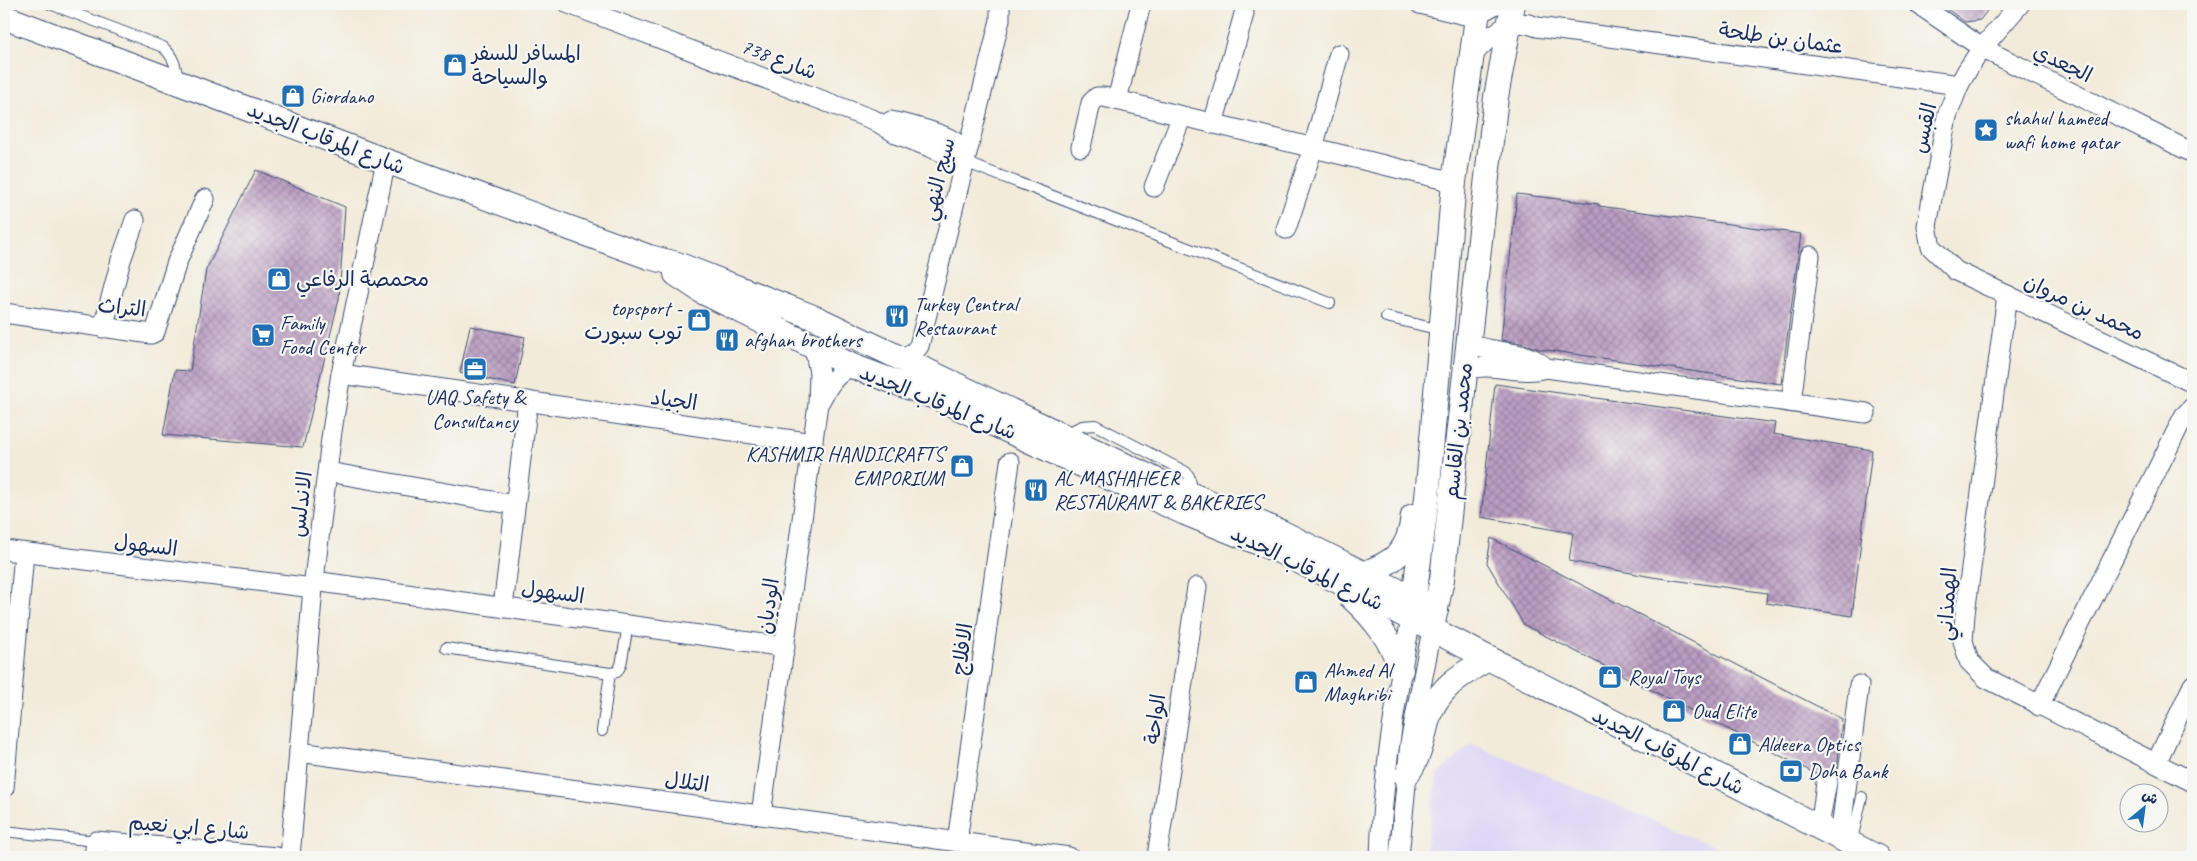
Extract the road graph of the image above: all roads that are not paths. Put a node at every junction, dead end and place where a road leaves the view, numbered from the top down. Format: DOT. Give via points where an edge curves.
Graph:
graph roads {
  1 [pos="50,4"];
  2 [pos="570,4"];
  3 [pos="1009,4"];
  4 [pos="1141,4"];
  5 [pos="1420,4"];
  6 [pos="1918,4"];
  7 [pos="2020,4"];
  8 [pos="1472,7"];
  9 [pos="1000,12"];
  10 [pos="1244,14"];
  11 [pos="1511,14"];
  12 [pos="4,16"];
  13 [pos="1536,27"];
  14 [pos="1504,48"];
  15 [pos="1982,48"];
  16 [pos="1339,54"];
  17 [pos="1471,57"];
  18 [pos="178,82"];
  19 [pos="1959,85"];
  20 [pos="1117,100"];
  21 [pos="1182,116"];
  22 [pos="1213,124"];
  23 [pos="1081,147"];
  24 [pos="1313,148"];
  25 [pos="966,152"];
  26 [pos="2193,153"];
  27 [pos="386,161"];
  28 [pos="1454,182"];
  29 [pos="1154,187"];
  30 [pos="205,200"];
  31 [pos="135,220"];
  32 [pos="1286,229"];
  33 [pos="1810,256"];
  34 [pos="649,257"];
  35 [pos="1956,271"];
  36 [pos="2007,295"];
  37 [pos="1330,303"];
  38 [pos="4,313"];
  39 [pos="1386,314"];
  40 [pos="772,326"];
  41 [pos="1441,327"];
  42 [pos="103,328"];
  43 [pos="1468,342"];
  44 [pos="814,348"];
  45 [pos="907,360"];
  46 [pos="852,366"];
  47 [pos="1546,368"];
  48 [pos="1466,370"];
  49 [pos="342,374"];
  50 [pos="2193,383"];
  51 [pos="528,401"];
  52 [pos="1791,402"];
  53 [pos="818,404"];
  54 [pos="2188,411"];
  55 [pos="1866,413"];
  56 [pos="813,443"];
  57 [pos="1431,448"];
  58 [pos="1010,462"];
  59 [pos="328,472"];
  60 [pos="515,506"];
  61 [pos="4,550"];
  62 [pos="24,553"];
  63 [pos="1363,574"];
  64 [pos="1331,578"];
  65 [pos="314,584"];
  66 [pos="1197,587"];
  67 [pos="503,607"];
  68 [pos="1412,609"];
  69 [pos="1434,620"];
  70 [pos="628,625"];
  71 [pos="785,647"];
  72 [pos="446,648"];
  73 [pos="1488,659"];
  74 [pos="1401,670"];
  75 [pos="610,673"];
  76 [pos="1859,685"];
  77 [pos="2193,685"];
  78 [pos="2039,706"];
  79 [pos="602,731"];
  80 [pos="299,752"];
  81 [pos="2156,763"];
  82 [pos="1406,776"];
  83 [pos="1827,779"];
  84 [pos="2193,782"];
  85 [pos="4,788"];
  86 [pos="1862,797"];
  87 [pos="762,815"];
  88 [pos="4,831"];
  89 [pos="1832,834"];
  90 [pos="957,842"];
  91 [pos="95,849"];
  92 [pos="278,857"];
  93 [pos="290,857"];
  94 [pos="1069,857"];
  95 [pos="1157,857"];
  96 [pos="1380,857"];
  97 [pos="1399,857"];
  98 [pos="1876,857"];
  1 -- 18 [label="lane" via="163,47 176,64"];
  2 -- 25 [label="street, شارع 738" via="874,120 917,128 954,141"];
  3 -- 9 [label="street, سيج النهي"];
  4 -- 20 [label="street"];
  5 -- 8 [label="street"];
  6 -- 15 [label="street, الجعدي"];
  7 -- 15 [label="street, القبس"];
  8 -- 17 [label="street, محمد بن القاسم"];
  9 -- 25 [label="street, سيج النهي"];
  10 -- 22 [label="street"];
  11 -- 13 [label="street, عثمان بن طلحة"];
  11 -- 14 [label="street, محمد بن القاسم"];
  11 -- 17 [label="street"];
  12 -- 18 [label="street, شارع المرقاب الجديد"];
  13 -- 14 [label="street" via="1513,39"];
  13 -- 19 [label="street, عثمان بن طلحة"];
  14 -- 43 [label="street, محمد بن القاسم"];
  15 -- 19 [label="street, القبس"];
  15 -- 26 [label="street, الجعدي"];
  16 -- 24 [label="street"];
  17 -- 28 [label="street, محمد بن القاسم"];
  18 -- 27 [label="street, شارع المرقاب الجديد"];
  19 -- 35 [label="street, القبس" via="1948,116 1927,226 1931,247"];
  20 -- 21 [label="street"];
  20 -- 23 [label="street" via="1094,99"];
  21 -- 22 [label="street"];
  21 -- 29 [label="street"];
  22 -- 24 [label="street"];
  24 -- 28 [label="street"];
  24 -- 32 [label="street"];
  25 -- 37 [label="lane" via="975,166"];
  25 -- 45 [label="street, سيج النهي" via="919,346"];
  27 -- 34 [label="street, شارع المرقاب الجديد"];
  27 -- 49 [label="street, الاندلس"];
  28 -- 41 [label="street, محمد بن القاسم"];
  30 -- 42 [label="street, التراث" via="177,262 155,332 148,335"];
  31 -- 42 [label="street"];
  33 -- 52 [label="street"];
  34 -- 40 [label="street, شارع المرقاب الجديد" via="703,292"];
  34 -- 45 [label="street, شارع المرقاب الجديد" via="677,264 792,309"];
  35 -- 36 [label="street, محمد بن مروان"];
  36 -- 50 [label="street, محمد بن مروان"];
  36 -- 78 [label="street, الهمذاني" via="1963,641 1969,661 1986,678"];
  38 -- 42 [label="street, التراث"];
  39 -- 41 [label="lane"];
  40 -- 44 [label="street, شارع المرقاب الجديد"];
  40 -- 45 [label="street" via="799,328 878,361"];
  41 -- 57 [label="street, محمد بن القاسم"];
  43 -- 47 [label="street" via="1481,348 1526,356"];
  43 -- 48 [label="street, محمد بن القاسم"];
  44 -- 46 [label="street, شارع المرقاب الجديد"];
  44 -- 53 [label="street, الوديان" via="819,372"];
  45 -- 63 [label="street, شارع المرقاب الجديد" via="1195,498 1281,532"];
  46 -- 53 [label="street, الوديان" via="830,382"];
  46 -- 64 [label="street, شارع المرقاب الجديد" via="958,407 1185,513 1266,545"];
  47 -- 48 [label="street" via="1528,370 1484,365"];
  47 -- 52 [label="street"];
  48 -- 69 [label="street, محمد بن القاسم" via="1442,579"];
  49 -- 51 [label="street, الجياد"];
  49 -- 59 [label="street, الاندلس"];
  50 -- 54 [label="street" via="2184,403"];
  51 -- 56 [label="street, الجياد"];
  51 -- 60 [label="street"];
  52 -- 55 [label="street"];
  53 -- 56 [label="street, الوديان"];
  54 -- 78 [label="street"];
  56 -- 71 [label="street, الوديان"];
  57 -- 63 [label="street" via="1418,470 1406,544 1393,560"];
  57 -- 68 [label="street, محمد بن القاسم"];
  58 -- 90 [label="street, الافلاج"];
  59 -- 60 [label="street"];
  59 -- 65 [label="street, الاندلس"];
  60 -- 67 [label="street"];
  61 -- 62 [label="street, السهول"];
  62 -- 65 [label="street, السهول"];
  62 -- 85 [label="street"];
  63 -- 68 [label="street, شارع المرقاب الجديد"];
  64 -- 68 [label="street, شارع المرقاب الجديد"];
  64 -- 74 [label="street" via="1382,630"];
  65 -- 67 [label="street, السهول"];
  65 -- 80 [label="street, الاندلس"];
  66 -- 95 [label="street, الواحة"];
  67 -- 70 [label="street, السهول"];
  68 -- 69 [label="street, شارع المرقاب الجديد"];
  68 -- 74 [label="street, محمد بن القاسم"];
  69 -- 73 [label="street, شارع المرقاب الجديد"];
  69 -- 82 [label="street, محمد بن القاسم" via="1415,710"];
  70 -- 71 [label="street, السهول"];
  70 -- 75 [label="lane" via="621,665 617,672"];
  71 -- 87 [label="street, الوديان"];
  72 -- 75 [label="lane"];
  73 -- 82 [label="street" via="1458,676 1438,697 1428,719 1417,761"];
  73 -- 89 [label="street, شارع المرقاب الجديد"];
  74 -- 96 [label="street, محمد بن القاسم" via="1382,804"];
  75 -- 79 [label="lane"];
  76 -- 89 [label="street"];
  77 -- 81 [label="street"];
  78 -- 81 [label="street, الهمذاني"];
  80 -- 87 [label="street, التلال"];
  80 -- 93 [label="street, الاندلس"];
  81 -- 84 [label="street, الهمذاني"];
  82 -- 97 [label="street, محمد بن القاسم"];
  83 -- 89 [label="lane"];
  86 -- 89 [label="lane"];
  87 -- 90 [label="street, التلال"];
  88 -- 91 [label="lane, شارع ابي نعيم"];
  89 -- 98 [label="street, شارع المرقاب الجديد"];
  90 -- 94 [label="street, التلال"];
  91 -- 92 [label="street, شارع ابي نعيم"];
}
